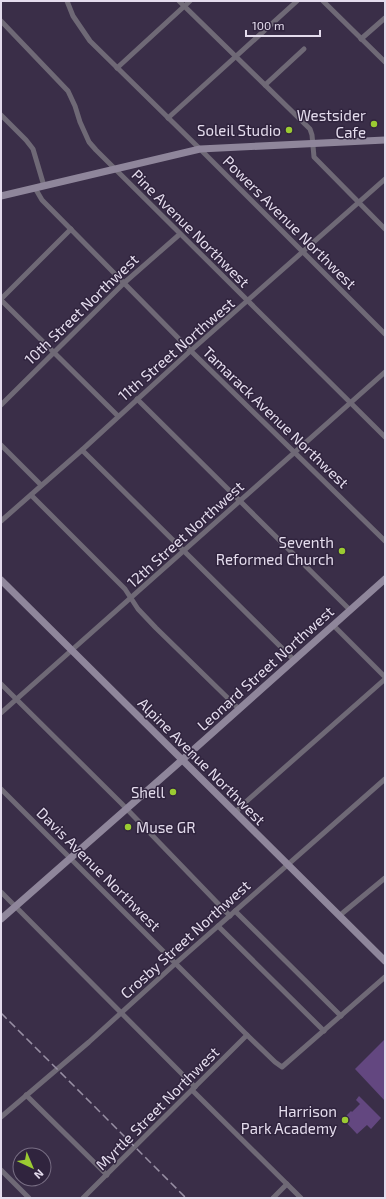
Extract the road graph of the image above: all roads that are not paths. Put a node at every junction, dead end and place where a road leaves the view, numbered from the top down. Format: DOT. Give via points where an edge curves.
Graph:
graph roads {
  1 [pos="67,1"];
  2 [pos="179,1"];
  3 [pos="190,1"];
  4 [pos="297,1"];
  5 [pos="323,1"];
  6 [pos="184,6"];
  7 [pos="385,18"];
  8 [pos="2,23"];
  9 [pos="361,39"];
  10 [pos="304,49"];
  11 [pos="236,56"];
  12 [pos="385,62"];
  13 [pos="117,68"];
  14 [pos="265,85"];
  15 [pos="1,115"];
  16 [pos="168,118"];
  17 [pos="385,140"];
  18 [pos="313,143"];
  19 [pos="200,149"];
  20 [pos="114,169"];
  21 [pos="385,179"];
  22 [pos="44,186"];
  23 [pos="34,188"];
  24 [pos="1,196"];
  25 [pos="359,203"];
  26 [pos="71,229"];
  27 [pos="385,229"];
  28 [pos="180,234"];
  29 [pos="303,252"];
  30 [pos="124,283"];
  31 [pos="1,300"];
  32 [pos="248,301"];
  33 [pos="385,334"];
  34 [pos="53,351"];
  35 [pos="191,351"];
  36 [pos="385,372"];
  37 [pos="137,399"];
  38 [pos="350,403"];
  39 [pos="1,404"];
  40 [pos="118,416"];
  41 [pos="385,437"];
  42 [pos="1,445"];
  43 [pos="82,450"];
  44 [pos="295,452"];
  45 [pos="41,485"];
  46 [pos="31,495"];
  47 [pos="240,501"];
  48 [pos="1,521"];
  49 [pos="385,541"];
  50 [pos="183,550"];
  51 [pos="385,578"];
  52 [pos="1,580"];
  53 [pos="130,598"];
  54 [pos="350,610"];
  55 [pos="333,625"];
  56 [pos="72,651"];
  57 [pos="294,660"];
  58 [pos="385,678"];
  59 [pos="1,684"];
  60 [pos="17,700"];
  61 [pos="238,709"];
  62 [pos="1,713"];
  63 [pos="182,760"];
  64 [pos="385,779"];
  65 [pos="1,789"];
  66 [pos="126,809"];
  67 [pos="236,813"];
  68 [pos="70,858"];
  69 [pos="288,865"];
  70 [pos="385,878"];
  71 [pos="1,892"];
  72 [pos="15,906"];
  73 [pos="235,911"];
  74 [pos="230,916"];
  75 [pos="339,916"];
  76 [pos="1,919"];
  77 [pos="218,926"];
  78 [pos="385,961"];
  79 [pos="176,963"];
  80 [pos="385,977"];
  81 [pos="121,1012"];
  82 [pos="342,1016"];
  83 [pos="324,1031"];
  84 [pos="247,1035"];
  85 [pos="193,1089"];
  86 [pos="26,1094"];
  87 [pos="1,1117"];
  88 [pos="1,1170"];
  89 [pos="107,1175"];
  90 [pos="287,1184"];
  91 [pos="29,1198"];
  92 [pos="83,1198"];
  93 [pos="272,1198"];
  94 [pos="301,1198"];
  1 -- 13 [label="street, Powers Avenue Northwest" via="76,22 90,42"];
  2 -- 6 [label="street"];
  3 -- 6 [label="street"];
  4 -- 11 [label="street"];
  5 -- 9 [label="street"];
  6 -- 11 [label="street"];
  6 -- 13 [label="street"];
  7 -- 9 [label="street"];
  8 -- 20 [label="street, Pine Avenue Northwest" via="68,91 89,142"];
  9 -- 12 [label="street"];
  10 -- 14 [label="street"];
  11 -- 14 [label="street"];
  11 -- 16 [label="street"];
  13 -- 16 [label="street, Powers Avenue Northwest"];
  14 -- 18 [label="street" via="310,129"];
  15 -- 22 [label="street" via="32,149"];
  16 -- 19 [label="street, Powers Avenue Northwest"];
  17 -- 18 [label="main road"];
  18 -- 19 [label="main road"];
  18 -- 25 [label="street" via="314,157"];
  19 -- 20 [label="main road"];
  19 -- 29 [label="street, Powers Avenue Northwest"];
  20 -- 22 [label="main road"];
  20 -- 28 [label="street, Pine Avenue Northwest"];
  21 -- 25 [label="street, 11th Street Northwest"];
  22 -- 23 [label="main road"];
  23 -- 24 [label="main road"];
  23 -- 26 [label="street, Tamarack Avenue Northwest" via="42,200"];
  25 -- 27 [label="street"];
  25 -- 29 [label="street, 11th Street Northwest"];
  26 -- 30 [label="street, Tamarack Avenue Northwest"];
  26 -- 31 [label="street"];
  28 -- 30 [label="street, 10th Street Northwest"];
  28 -- 32 [label="street, Pine Avenue Northwest"];
  29 -- 32 [label="street, 11th Street Northwest"];
  29 -- 33 [label="street, Powers Avenue Northwest"];
  30 -- 34 [label="street, 10th Street Northwest"];
  30 -- 35 [label="street, Tamarack Avenue Northwest"];
  31 -- 34 [label="street"];
  32 -- 35 [label="street, 11th Street Northwest"];
  32 -- 38 [label="street, Pine Avenue Northwest"];
  34 -- 39 [label="street, 10th Street Northwest"];
  34 -- 40 [label="street"];
  35 -- 37 [label="street, 11th Street Northwest"];
  35 -- 44 [label="street, Tamarack Avenue Northwest"];
  36 -- 38 [label="street, 12th Street Northwest"];
  37 -- 40 [label="street, 11th Street Northwest"];
  37 -- 47 [label="street"];
  38 -- 41 [label="street, Pine Avenue Northwest"];
  38 -- 44 [label="street, 12th Street Northwest"];
  40 -- 43 [label="street, 11th Street Northwest"];
  42 -- 45 [label="street"];
  43 -- 45 [label="street, 11th Street Northwest"];
  43 -- 50 [label="street"];
  44 -- 47 [label="street, 12th Street Northwest"];
  44 -- 49 [label="street, Tamarack Avenue Northwest"];
  45 -- 46 [label="street, 11th Street Northwest"];
  46 -- 48 [label="street, 11th Street Northwest"];
  46 -- 53 [label="street" via="125,589"];
  47 -- 50 [label="street, 12th Street Northwest"];
  47 -- 54 [label="street"];
  50 -- 53 [label="street, 12th Street Northwest"];
  50 -- 57 [label="street"];
  51 -- 54 [label="main road, Leonard Street Northwest"];
  52 -- 56 [label="main road, Alpine Avenue Northwest"];
  53 -- 56 [label="street, 12th Street Northwest"];
  53 -- 61 [label="street" via="151,623"];
  54 -- 55 [label="main road, Leonard Street Northwest"];
  55 -- 57 [label="main road, Leonard Street Northwest"];
  55 -- 58 [label="street"];
  56 -- 60 [label="street, 12th Street Northwest"];
  56 -- 63 [label="main road, Alpine Avenue Northwest"];
  57 -- 61 [label="main road, Leonard Street Northwest"];
  58 -- 67 [label="street"];
  59 -- 60 [label="street"];
  60 -- 62 [label="street, 12th Street Northwest"];
  60 -- 66 [label="street"];
  61 -- 63 [label="main road, Leonard Street Northwest"];
  63 -- 66 [label="main road, Leonard Street Northwest"];
  63 -- 67 [label="main road, Alpine Avenue Northwest"];
  64 -- 69 [label="street, Crosby Street Northwest"];
  65 -- 68 [label="street, Davis Avenue Northwest"];
  66 -- 68 [label="main road, Leonard Street Northwest"];
  66 -- 74 [label="street"];
  67 -- 69 [label="main road, Alpine Avenue Northwest"];
  68 -- 72 [label="main road, Leonard Street Northwest"];
  68 -- 79 [label="street, Davis Avenue Northwest"];
  69 -- 73 [label="street, Crosby Street Northwest"];
  69 -- 75 [label="main road, Alpine Avenue Northwest"];
  70 -- 75 [label="street"];
  71 -- 72 [label="street"];
  72 -- 76 [label="main road, Leonard Street Northwest"];
  72 -- 81 [label="street"];
  73 -- 74 [label="street, Crosby Street Northwest"];
  73 -- 82 [label="street"];
  74 -- 77 [label="street, Crosby Street Northwest"];
  75 -- 78 [label="main road, Alpine Avenue Northwest"];
  77 -- 79 [label="street, Crosby Street Northwest"];
  77 -- 83 [label="street"];
  79 -- 81 [label="street, Crosby Street Northwest"];
  79 -- 84 [label="street, Davis Avenue Northwest"];
  80 -- 82 [label="street"];
  81 -- 85 [label="street"];
  81 -- 86 [label="street, Crosby Street Northwest"];
  82 -- 83 [label="street"];
  83 -- 84 [label="street, Davis Avenue Northwest" via="282,1067"];
  84 -- 85 [label="street, Myrtle Street Northwest"];
  85 -- 89 [label="street, Myrtle Street Northwest"];
  85 -- 90 [label="street"];
  86 -- 87 [label="street, Crosby Street Northwest"];
  86 -- 89 [label="street"];
  88 -- 91 [label="street"];
  89 -- 92 [label="street, Myrtle Street Northwest"];
  90 -- 93 [label="street"];
  90 -- 94 [label="street"];
}
